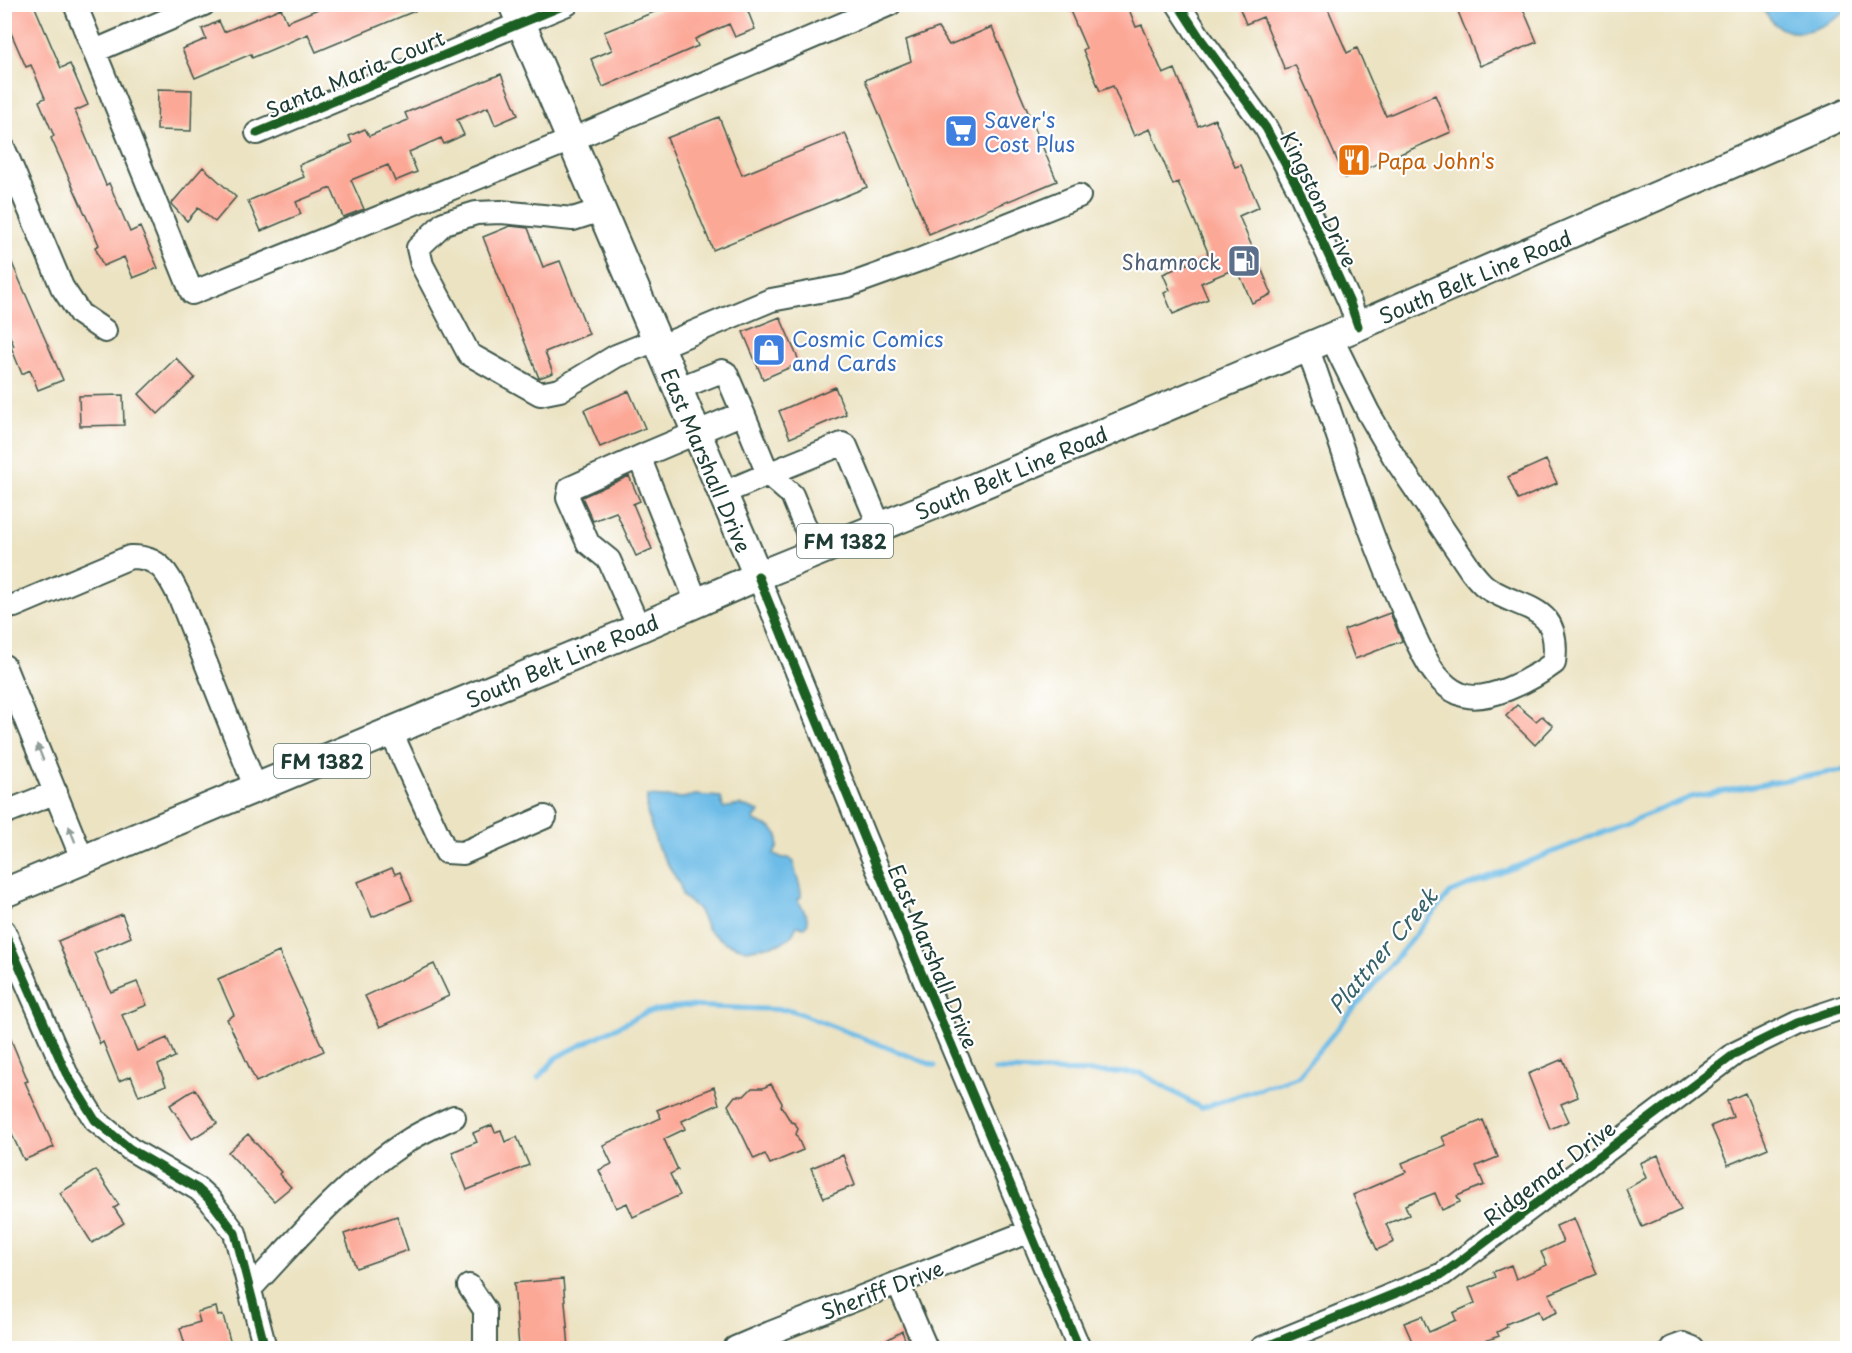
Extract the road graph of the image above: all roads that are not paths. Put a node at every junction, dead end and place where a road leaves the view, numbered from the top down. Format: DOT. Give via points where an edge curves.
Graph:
graph roads {
  1 [pos="75,4"];
  2 [pos="204,4"];
  3 [pos="567,4"];
  4 [pos="890,4"];
  5 [pos="1179,4"];
  6 [pos="517,14"];
  7 [pos="95,51"];
  8 [pos="1848,113"];
  9 [pos="257,133"];
  10 [pos="571,140"];
  11 [pos="4,148"];
  12 [pos="1078,196"];
  13 [pos="601,210"];
  14 [pos="1358,326"];
  15 [pos="105,331"];
  16 [pos="1319,342"];
  17 [pos="657,344"];
  18 [pos="677,389"];
  19 [pos="743,413"];
  20 [pos="695,432"];
  21 [pos="646,454"];
  22 [pos="768,474"];
  23 [pos="721,494"];
  24 [pos="880,527"];
  25 [pos="816,553"];
  26 [pos="758,576"];
  27 [pos="697,603"];
  28 [pos="4,608"];
  29 [pos="639,628"];
  30 [pos="4,666"];
  31 [pos="392,732"];
  32 [pos="256,789"];
  33 [pos="56,792"];
  34 [pos="4,813"];
  35 [pos="545,818"];
  36 [pos="83,861"];
  37 [pos="4,893"];
  38 [pos="4,931"];
  39 [pos="1848,1006"];
  40 [pos="454,1117"];
  41 [pos="1030,1231"];
  42 [pos="898,1283"];
  43 [pos="469,1286"];
  44 [pos="250,1289"];
  45 [pos="265,1348"];
  46 [pos="485,1348"];
  47 [pos="735,1348"];
  48 [pos="926,1348"];
  49 [pos="1079,1348"];
  50 [pos="1262,1348"];
  51 [pos="1672,1348"];
  52 [pos="1693,1348"];
  1 -- 7 [label="street"];
  2 -- 7 [label="street"];
  3 -- 6 [label="street, Santa Maria Court"];
  4 -- 10 [label="street"];
  5 -- 14 [label="street, Kingston Drive" via="1266,128 1298,188"];
  6 -- 9 [label="street, Santa Maria Court"];
  6 -- 10 [label="main road, East Marshall Drive"];
  7 -- 10 [label="street" via="192,292"];
  8 -- 14 [label="main road, South Belt Line Road / FM 1382"];
  10 -- 13 [label="main road, East Marshall Drive"];
  11 -- 15 [label="street" via="62,287 80,314"];
  12 -- 17 [label="street" via="847,286 771,300"];
  13 -- 17 [label="main road, East Marshall Drive"];
  13 -- 17 [label="street" via="573,219 476,213 444,224 418,248 422,265 469,354 540,394 560,390 616,356"];
  14 -- 16 [label="main road, South Belt Line Road / FM 1382"];
  16 -- 16 [label="street" via="1331,412 1347,464 1389,580 1437,676 1459,694 1484,697 1539,675 1554,663 1556,648 1544,616 1486,587 1472,572"];
  16 -- 24 [label="main road, South Belt Line Road / FM 1382"];
  17 -- 18 [label="main road, East Marshall Drive"];
  18 -- 19 [label="street" via="722,371"];
  18 -- 20 [label="main road, East Marshall Drive"];
  19 -- 20 [label="street"];
  19 -- 22 [label="street"];
  20 -- 21 [label="street"];
  20 -- 23 [label="main road, East Marshall Drive"];
  21 -- 27 [label="street" via="642,464"];
  21 -- 29 [label="street" via="570,488 568,498 588,543 609,560"];
  22 -- 23 [label="street"];
  22 -- 24 [label="street" via="842,444"];
  22 -- 25 [label="street" via="792,495"];
  23 -- 26 [label="main road, East Marshall Drive"];
  24 -- 25 [label="main road, South Belt Line Road / FM 1382"];
  25 -- 26 [label="main road, South Belt Line Road / FM 1382"];
  26 -- 27 [label="main road, South Belt Line Road / FM 1382"];
  26 -- 41 [label="street, East Marshall Drive"];
  27 -- 29 [label="main road, South Belt Line Road / FM 1382"];
  28 -- 32 [label="street" via="130,557 144,556 157,563 180,598"];
  29 -- 31 [label="main road, South Belt Line Road / FM 1382"];
  33 -- 30 [label="street, one-way"];
  31 -- 32 [label="main road, South Belt Line Road / FM 1382"];
  31 -- 35 [label="street" via="446,852 463,853"];
  32 -- 36 [label="main road, South Belt Line Road / FM 1382"];
  33 -- 34 [label="street"];
  36 -- 33 [label="street, one-way"];
  36 -- 37 [label="main road, South Belt Line Road / FM 1382"];
  38 -- 44 [label="street" via="66,1073 95,1120 130,1149 210,1200 235,1233"];
  39 -- 50 [label="street, Ridgemar Drive" via="1797,1023 1736,1053 1443,1274"];
  40 -- 44 [label="street" via="408,1141 351,1185"];
  41 -- 42 [label="street, Sheriff Drive"];
  41 -- 49 [label="street, East Marshall Drive"];
  42 -- 47 [label="street, Sheriff Drive"];
  42 -- 48 [label="street"];
  43 -- 46 [label="street" via="485,1310"];
  44 -- 45 [label="street"];
  51 -- 52 [label="street" via="1683,1344"];
}
